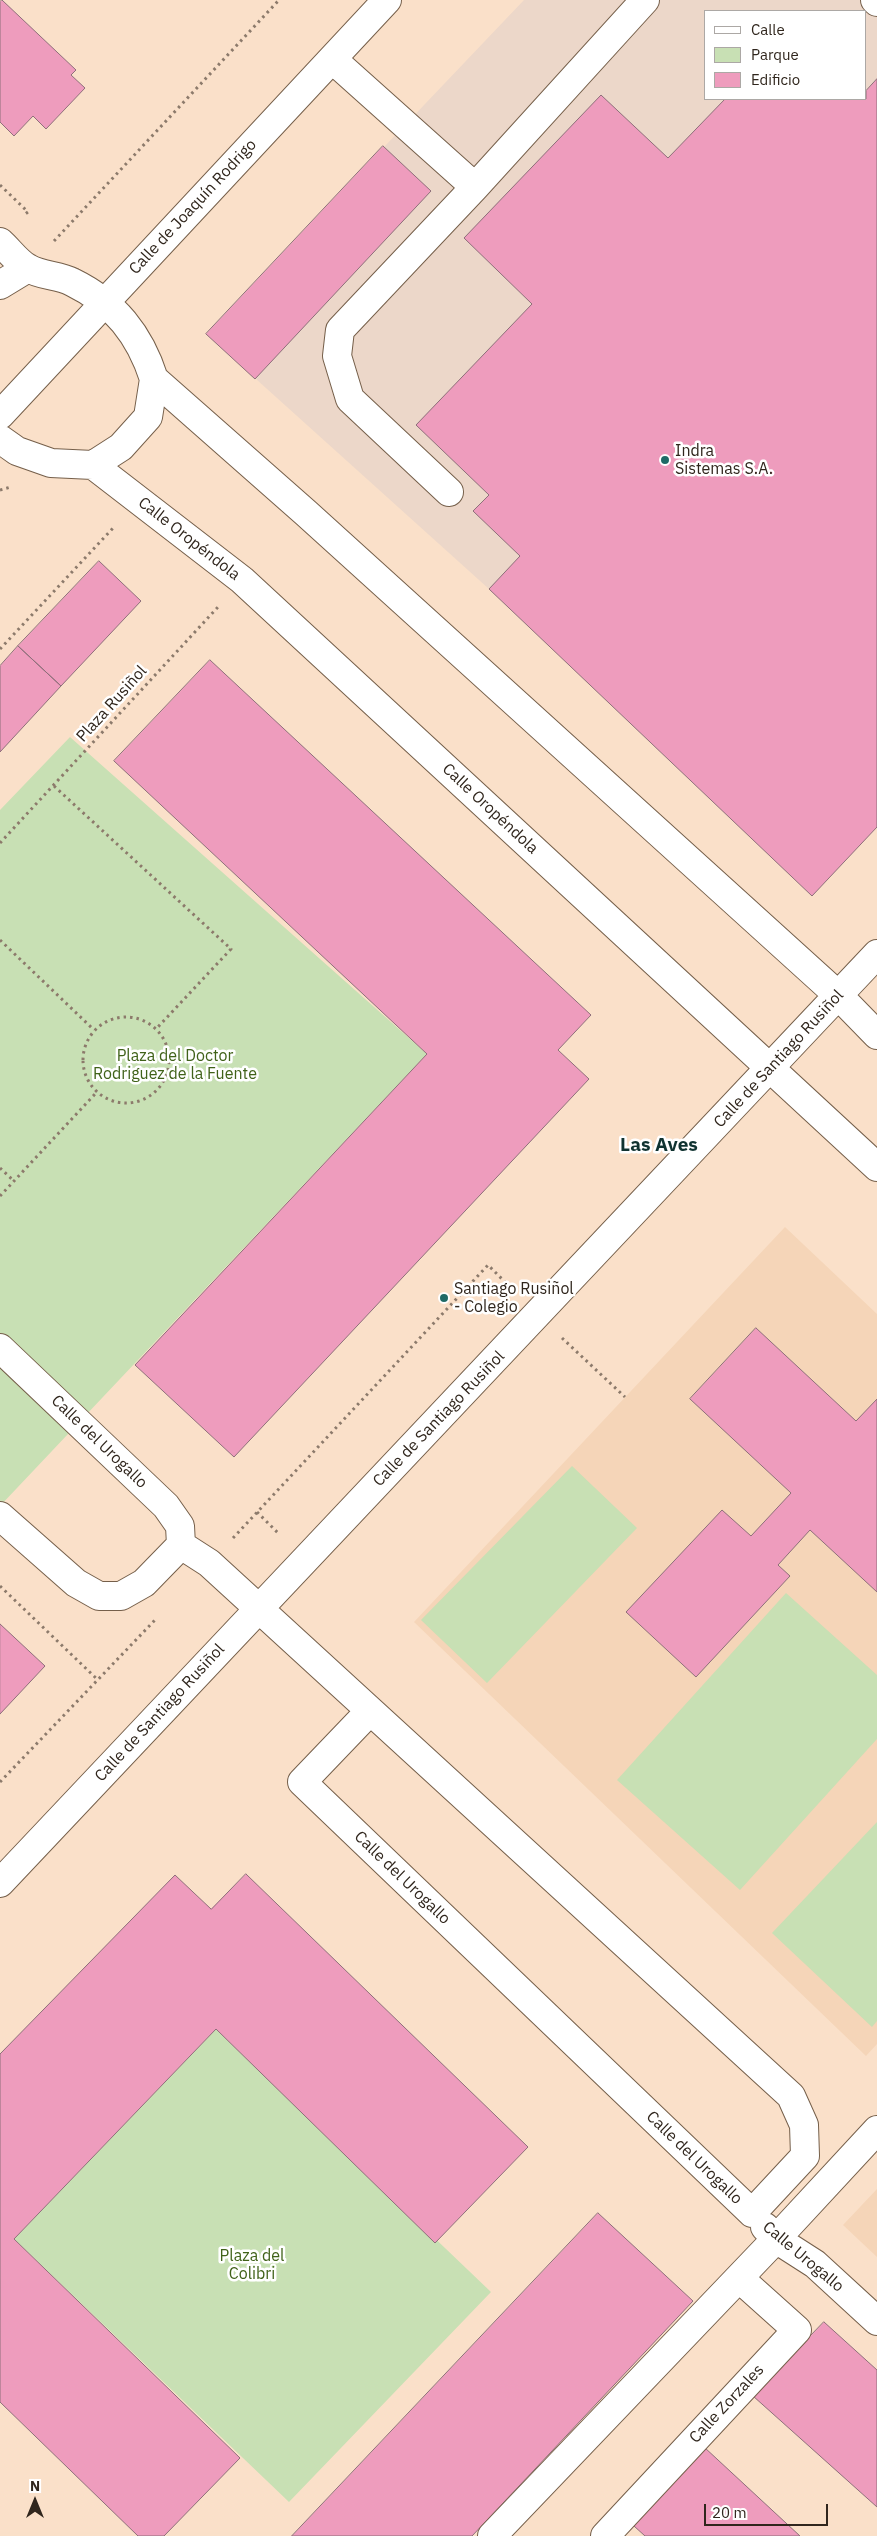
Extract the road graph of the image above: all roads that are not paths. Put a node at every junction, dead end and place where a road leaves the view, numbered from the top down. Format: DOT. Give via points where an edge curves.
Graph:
graph roads {
  1 [pos="387,0"];
  2 [pos="646,0"];
  3 [pos="332,59"];
  4 [pos="475,187"];
  5 [pos="0,242"];
  6 [pos="28,268"];
  7 [pos="0,285"];
  8 [pos="104,304"];
  9 [pos="154,379"];
  10 [pos="0,415"];
  11 [pos="0,439"];
  12 [pos="93,465"];
  13 [pos="449,492"];
  14 [pos="877,954"];
  15 [pos="838,996"];
  16 [pos="877,1035"];
  17 [pos="770,1068"];
  18 [pos="877,1167"];
  19 [pos="0,1348"];
  20 [pos="0,1516"];
  21 [pos="180,1545"];
  22 [pos="257,1610"];
  23 [pos="370,1711"];
  24 [pos="0,1883"];
  25 [pos="877,2130"];
  26 [pos="752,2213"];
  27 [pos="776,2240"];
  28 [pos="739,2278"];
  29 [pos="877,2321"];
  30 [pos="492,2536"];
  31 [pos="605,2536"];
  1 -- 3 [label="street, Calle de Joaquín Rodrigo"];
  2 -- 4 [label="street"];
  3 -- 4 [label="street"];
  3 -- 8 [label="street, Calle de Joaquín Rodrigo"];
  4 -- 13 [label="street" via="340,330 337,356 350,398"];
  5 -- 6 [label="street"];
  6 -- 7 [label="street"];
  6 -- 8 [label="street" via="72,282"];
  8 -- 9 [label="street" via="131,328 145,352"];
  8 -- 10 [label="street, Calle de Joaquín Rodrigo"];
  9 -- 12 [label="street" via="148,417 121,448"];
  9 -- 15 [label="street"];
  11 -- 12 [label="street" via="17,451 51,463"];
  12 -- 17 [label="street, Calle Oropéndola" via="242,580"];
  14 -- 15 [label="street, Calle de Santiago Rusiñol"];
  15 -- 16 [label="street"];
  15 -- 17 [label="street, Calle de Santiago Rusiñol"];
  17 -- 18 [label="street, Calle Oropéndola"];
  17 -- 22 [label="street, Calle de Santiago Rusiñol"];
  19 -- 21 [label="street, Calle del Urogallo" via="166,1506 180,1526"];
  20 -- 21 [label="street" via="76,1583 99,1596 121,1596 144,1583"];
  21 -- 22 [label="street, Calle del Urogallo" via="209,1563"];
  22 -- 23 [label="street, Calle del Urogallo"];
  22 -- 24 [label="street, Calle de Santiago Rusiñol"];
  23 -- 26 [label="street, Calle del Urogallo" via="791,2096 804,2125 805,2156"];
  23 -- 26 [label="street, Calle del Urogallo" via="302,1782"];
  25 -- 27 [label="street"];
  26 -- 27 [label="street, Calle Urogallo"];
  27 -- 28 [label="street"];
  27 -- 29 [label="street, Calle Urogallo" via="815,2264"];
  28 -- 30 [label="street"];
  28 -- 31 [label="street, Calle Zorzales" via="797,2330"];
}
